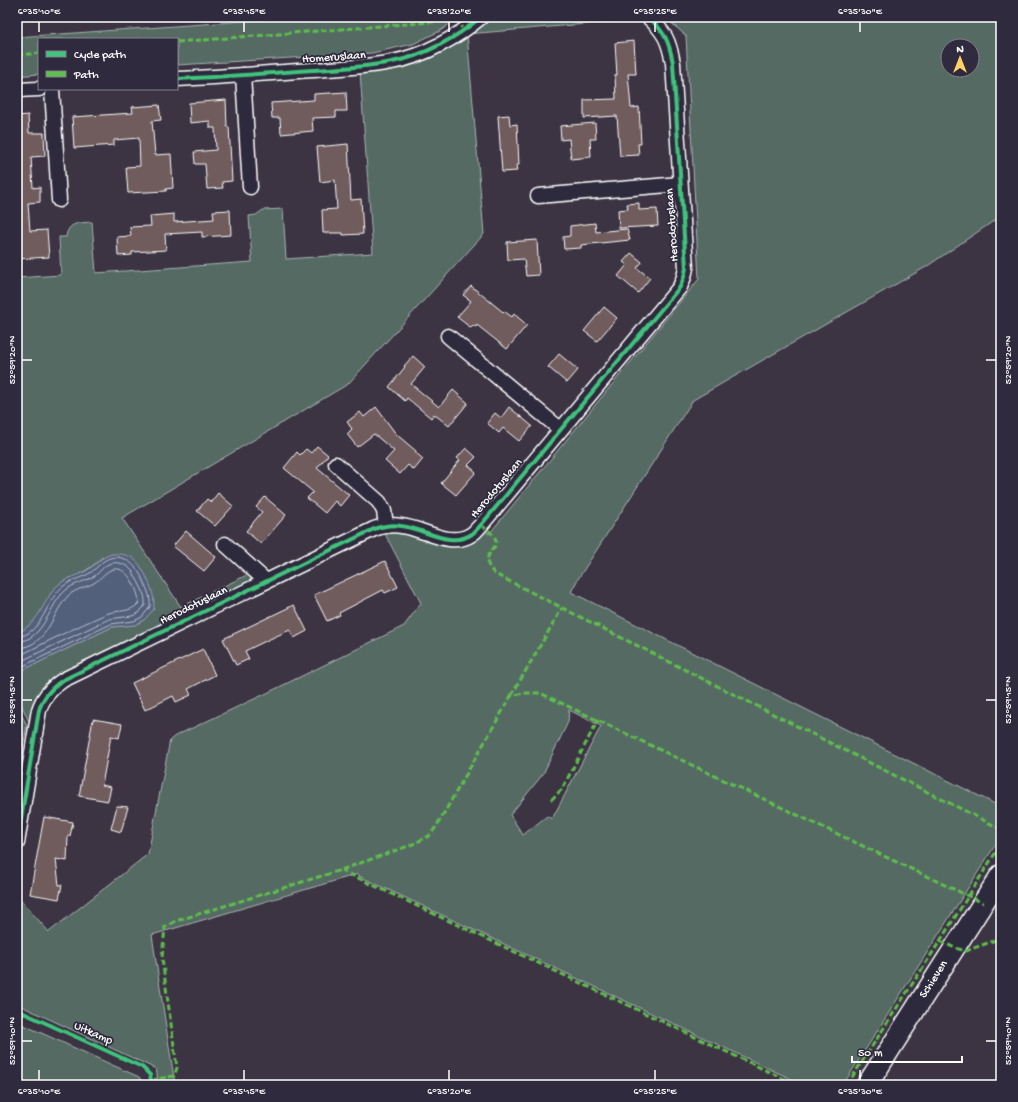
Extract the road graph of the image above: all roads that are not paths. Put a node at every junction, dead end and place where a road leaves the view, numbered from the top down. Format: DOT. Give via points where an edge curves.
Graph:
graph roads {
  1 [pos="481,17"];
  2 [pos="648,17"];
  3 [pos="243,75"];
  4 [pos="178,79"];
  5 [pos="38,89"];
  6 [pos="17,90"];
  7 [pos="52,90"];
  8 [pos="680,184"];
  9 [pos="250,187"];
  10 [pos="538,196"];
  11 [pos="59,200"];
  12 [pos="448,336"];
  13 [pos="560,429"];
  14 [pos="336,464"];
  15 [pos="386,525"];
  16 [pos="225,544"];
  17 [pos="266,581"];
  18 [pos="17,843"];
  19 [pos="1001,875"];
  20 [pos="867,1085"];
  1 -- 3 [label="street, Homeruslaan" via="444,42 394,62"];
  2 -- 8 [label="street, Herodotuslaan" via="666,36 671,55"];
  3 -- 4 [label="street, Homeruslaan"];
  3 -- 9 [label="street"];
  5 -- 6 [label="street"];
  7 -- 11 [label="street"];
  8 -- 10 [label="street, Herodotuslaan"];
  8 -- 13 [label="street, Herodotuslaan" via="686,268 680,287"];
  12 -- 13 [label="street"];
  13 -- 15 [label="street, Herodotuslaan" via="472,534 447,539 402,526"];
  14 -- 15 [label="street" via="379,502 384,511"];
  15 -- 17 [label="street, Herodotuslaan"];
  16 -- 17 [label="street"];
  17 -- 18 [label="street, Herodotuslaan" via="63,680 50,691 39,710"];
  19 -- 20 [label="street, Schieven"];
}
